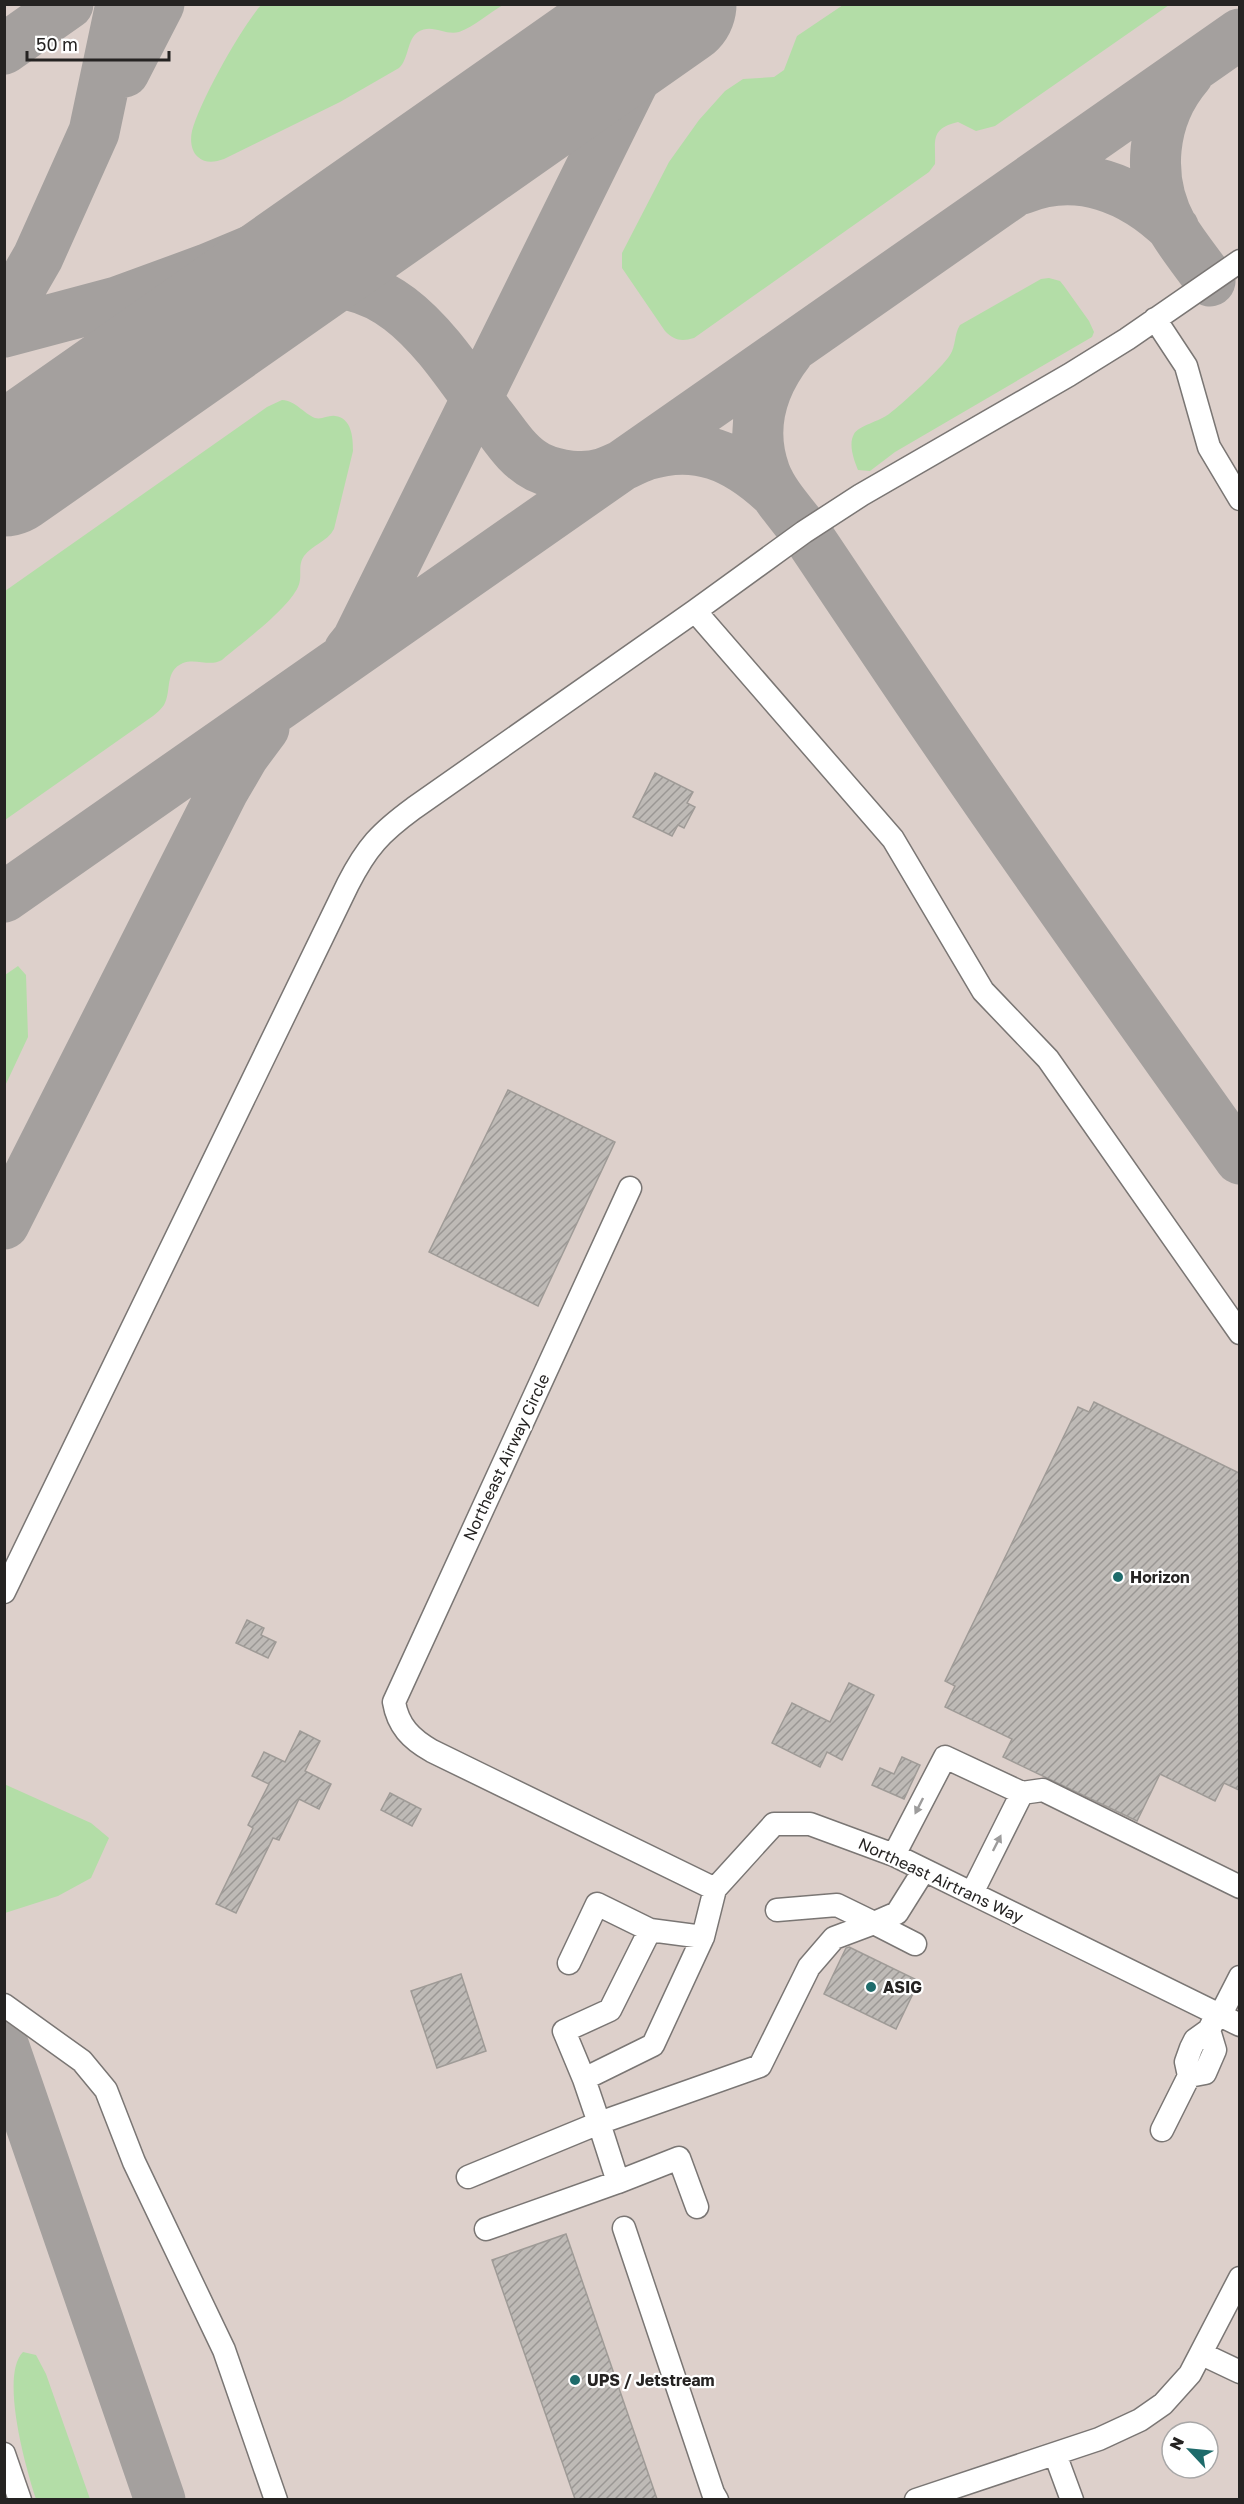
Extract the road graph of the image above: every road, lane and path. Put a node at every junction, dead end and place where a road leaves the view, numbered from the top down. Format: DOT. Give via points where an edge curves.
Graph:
graph roads {
  1 [pos="1239,261"];
  2 [pos="1155,319"];
  3 [pos="1239,499"];
  4 [pos="695,611"];
  5 [pos="630,1188"];
  6 [pos="1239,1333"];
  7 [pos="4,1592"];
  8 [pos="1022,1793"];
  9 [pos="894,1855"];
  10 [pos="924,1870"];
  11 [pos="1239,1887"];
  12 [pos="715,1889"];
  13 [pos="972,1893"];
  14 [pos="777,1910"];
  15 [pos="873,1923"];
  16 [pos="650,1930"];
  17 [pos="703,1937"];
  18 [pos="915,1944"];
  19 [pos="569,1963"];
  20 [pos="1239,1977"];
  21 [pos="4,2005"];
  22 [pos="1221,2021"];
  23 [pos="584,2079"];
  24 [pos="599,2123"];
  25 [pos="1162,2130"];
  26 [pos="468,2177"];
  27 [pos="618,2182"];
  28 [pos="697,2208"];
  29 [pos="624,2228"];
  30 [pos="486,2229"];
  31 [pos="1239,2278"];
  32 [pos="1202,2354"];
  33 [pos="1239,2372"];
  34 [pos="4,2454"];
  35 [pos="1055,2454"];
  36 [pos="20,2499"];
  37 [pos="276,2499"];
  38 [pos="717,2499"];
  39 [pos="916,2499"];
  40 [pos="1072,2499"];
  1 -- 2 [label="street"];
  2 -- 3 [label="street" via="1186,366 1209,447"];
  2 -- 4 [label="street" via="804,531"];
  4 -- 6 [label="street" via="893,839 983,991 1048,1059"];
  4 -- 7 [label="street" via="406,814 364,854"];
  5 -- 12 [label="street, Northeast Airway Circle" via="394,1702 403,1727 415,1741 432,1751"];
  8 -- 9 [label="street, one-way" via="945,1757"];
  8 -- 11 [label="street" via="1043,1790"];
  13 -- 8 [label="street, one-way"];
  9 -- 10 [label="street, Northeast Airtrans Way"];
  9 -- 12 [label="street, Northeast Airtrans Way" via="810,1824 774,1824"];
  10 -- 13 [label="street, Northeast Airtrans Way"];
  10 -- 15 [label="street" via="897,1913"];
  12 -- 17 [label="street"];
  13 -- 22 [label="street, Northeast Airtrans Way"];
  14 -- 15 [label="street" via="837,1905"];
  15 -- 18 [label="street"];
  15 -- 24 [label="street" via="834,1938 809,1967 760,2066"];
  16 -- 17 [label="street"];
  16 -- 19 [label="street" via="597,1904"];
  16 -- 23 [label="street" via="610,2010 564,2031"];
  17 -- 23 [label="street" via="653,2045"];
  20 -- 22 [label="street"];
  21 -- 37 [label="street" via="82,2061 106,2090 134,2162 224,2350"];
  22 -- 25 [label="street" via="1195,2040 1186,2062 1189,2076"];
  23 -- 24 [label="street"];
  24 -- 26 [label="street"];
  24 -- 27 [label="street"];
  27 -- 28 [label="street" via="679,2158"];
  27 -- 30 [label="street"];
  29 -- 38 [label="street"];
  31 -- 32 [label="street"];
  32 -- 33 [label="street"];
  32 -- 35 [label="street" via="1177,2391 1140,2420"];
  34 -- 36 [label="street"];
  35 -- 39 [label="street"];
  35 -- 40 [label="street"];
}
